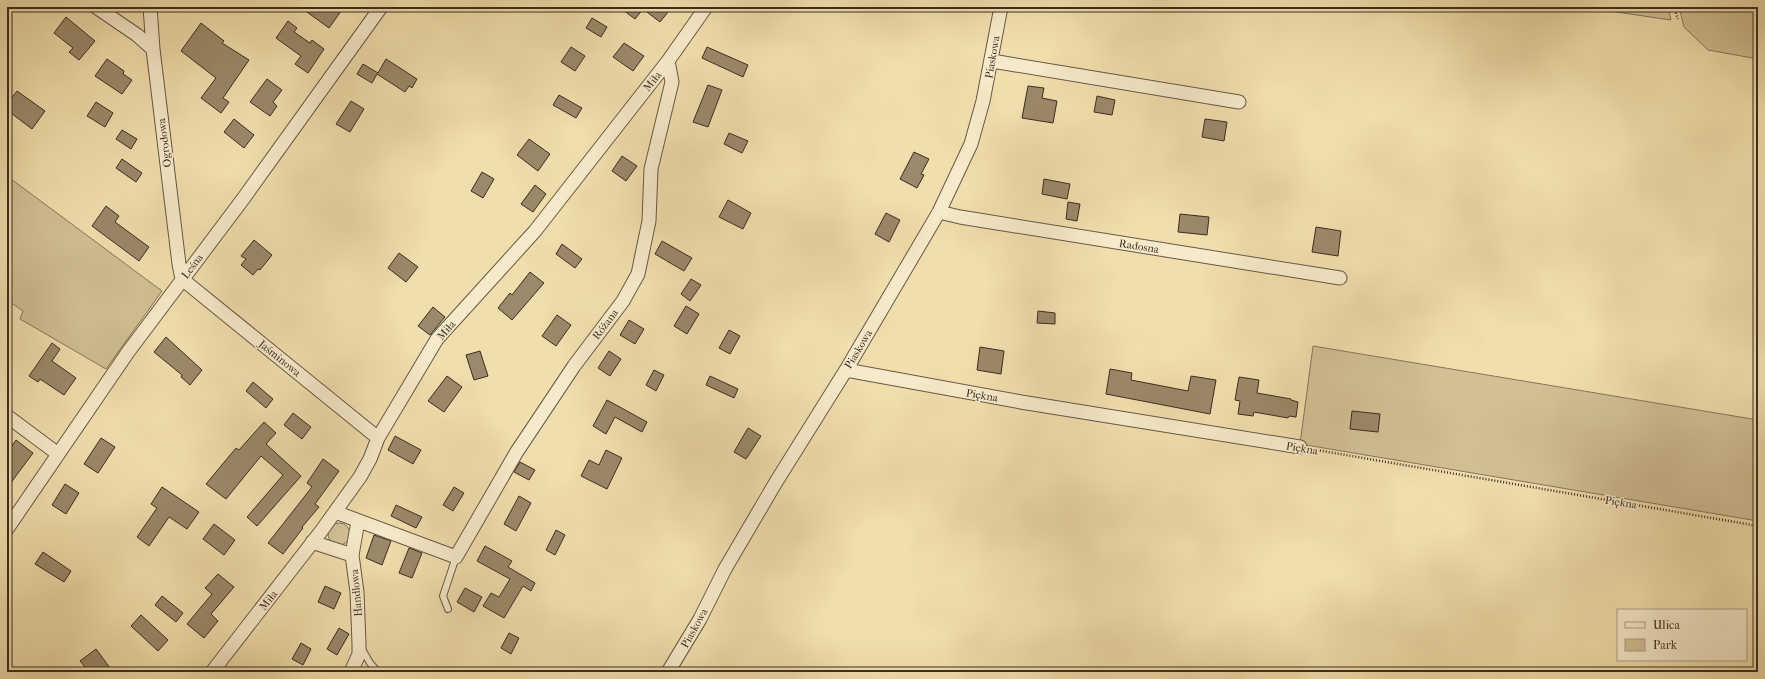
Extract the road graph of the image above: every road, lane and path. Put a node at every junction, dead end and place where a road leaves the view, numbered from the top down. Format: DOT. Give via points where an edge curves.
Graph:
graph roads {
  1 [pos="96,7"];
  2 [pos="150,7"];
  3 [pos="381,7"];
  4 [pos="706,7"];
  5 [pos="1001,7"];
  6 [pos="1674,7"];
  7 [pos="1678,19"];
  8 [pos="153,49"];
  9 [pos="668,61"];
  10 [pos="992,61"];
  11 [pos="1239,102"];
  12 [pos="939,212"];
  13 [pos="1340,278"];
  14 [pos="182,279"];
  15 [pos="846,370"];
  16 [pos="7,416"];
  17 [pos="378,438"];
  18 [pos="1300,447"];
  19 [pos="58,454"];
  20 [pos="335,512"];
  21 [pos="358,521"];
  22 [pos="1758,526"];
  23 [pos="7,529"];
  24 [pos="312,542"];
  25 [pos="352,555"];
  26 [pos="456,557"];
  27 [pos="448,609"];
  28 [pos="360,644"];
  29 [pos="212,672"];
  30 [pos="351,672"];
  31 [pos="378,672"];
  32 [pos="668,672"];
  1 -- 8 [label="street"];
  2 -- 8 [label="street, Ogrodowa"];
  3 -- 14 [label="street, Leśna" via="262,174"];
  4 -- 9 [label="street, Miła"];
  5 -- 10 [label="street, Piaskowa"];
  6 -- 7 [label="path"];
  8 -- 14 [label="street, Ogrodowa"];
  9 -- 17 [label="street, Miła" via="535,231 437,339"];
  9 -- 26 [label="street, Różana" via="672,82 651,169 649,220 638,274 623,301 574,366 516,453"];
  10 -- 11 [label="street"];
  10 -- 12 [label="street, Piaskowa" via="971,144"];
  12 -- 13 [label="street, Radosna"];
  12 -- 15 [label="street, Piaskowa"];
  14 -- 17 [label="street, Jaśminowa"];
  14 -- 19 [label="street, Leśna"];
  15 -- 18 [label="street, Piękna" via="1021,402"];
  15 -- 32 [label="street, Piaskowa" via="776,482"];
  16 -- 19 [label="street"];
  17 -- 20 [label="street, Miła" via="360,477"];
  18 -- 22 [label="path, Piękna"];
  19 -- 23 [label="street, Leśna"];
  20 -- 21 [label="street"];
  20 -- 24 [label="street, Miła"];
  21 -- 25 [label="street"];
  21 -- 26 [label="street"];
  24 -- 25 [label="street, Handlowa"];
  24 -- 29 [label="street, Miła"];
  25 -- 28 [label="street, Handlowa"];
  26 -- 27 [label="lane, Różana" via="443,596"];
  28 -- 30 [label="street, Handlowa" via="359,654"];
  28 -- 31 [label="lane"];
}
